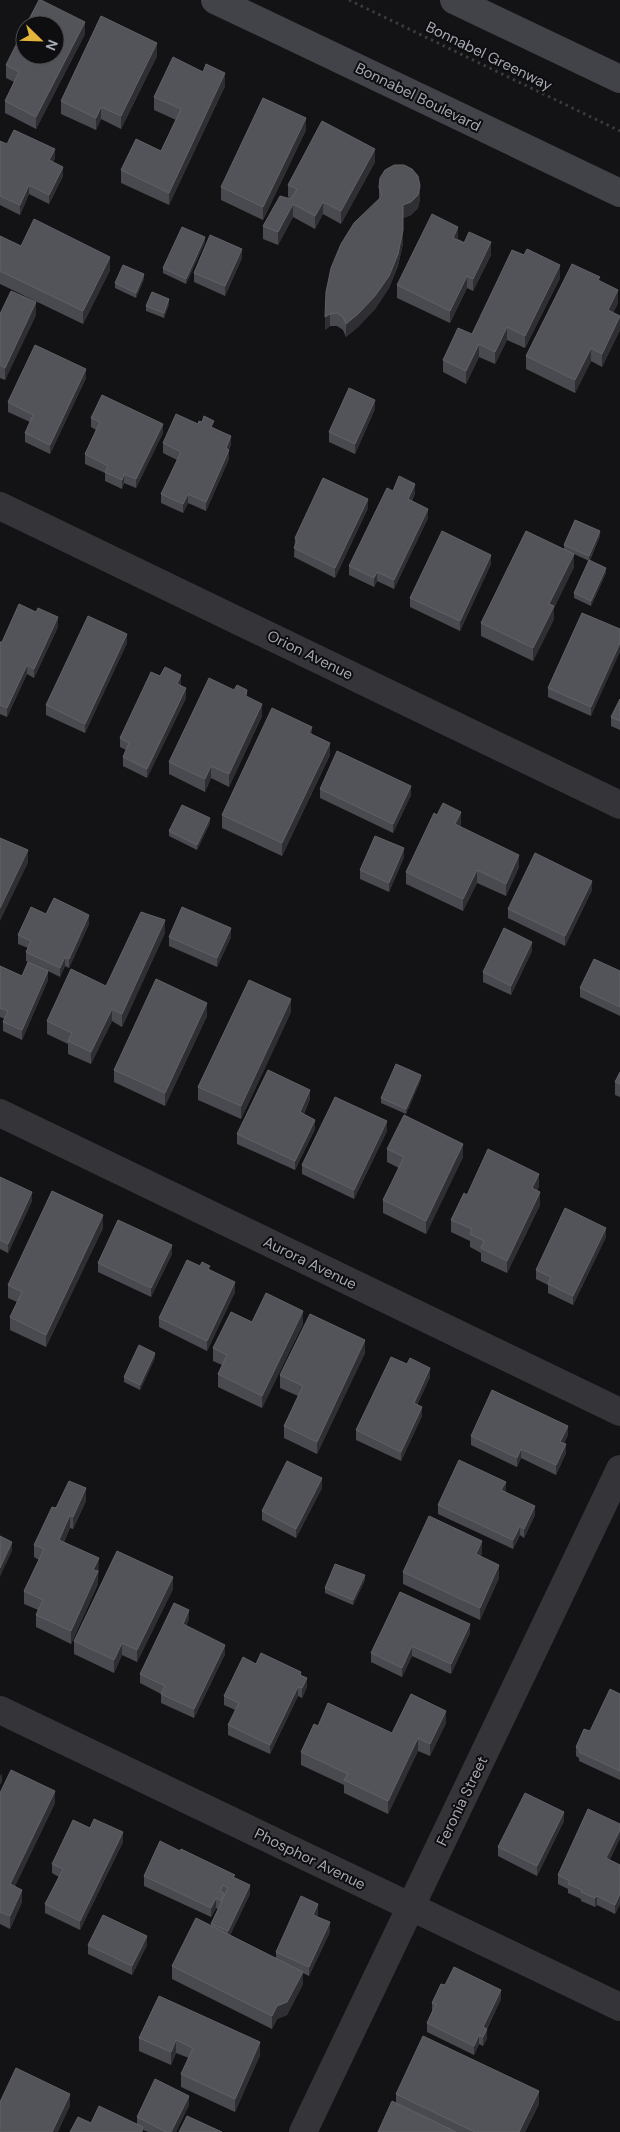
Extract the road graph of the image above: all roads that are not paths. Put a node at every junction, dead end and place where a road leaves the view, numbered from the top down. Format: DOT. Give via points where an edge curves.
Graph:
graph roads {
  1 [pos="215,0"];
  2 [pos="454,0"];
  3 [pos="620,79"];
  4 [pos="620,193"];
  5 [pos="0,506"];
  6 [pos="620,805"];
  7 [pos="0,1113"];
  8 [pos="620,1412"];
  9 [pos="620,1469"];
  10 [pos="0,1710"];
  11 [pos="411,1908"];
  12 [pos="620,2007"];
  13 [pos="303,2132"];
  1 -- 4 [label="main road, Bonnabel Boulevard"];
  2 -- 3 [label="main road"];
  5 -- 6 [label="street, Orion Avenue"];
  7 -- 8 [label="street, Aurora Avenue"];
  9 -- 11 [label="street, Feronia Street"];
  10 -- 11 [label="street, Phosphor Avenue"];
  11 -- 12 [label="street, Phosphor Avenue"];
  11 -- 13 [label="street, Feronia Street"];
}
